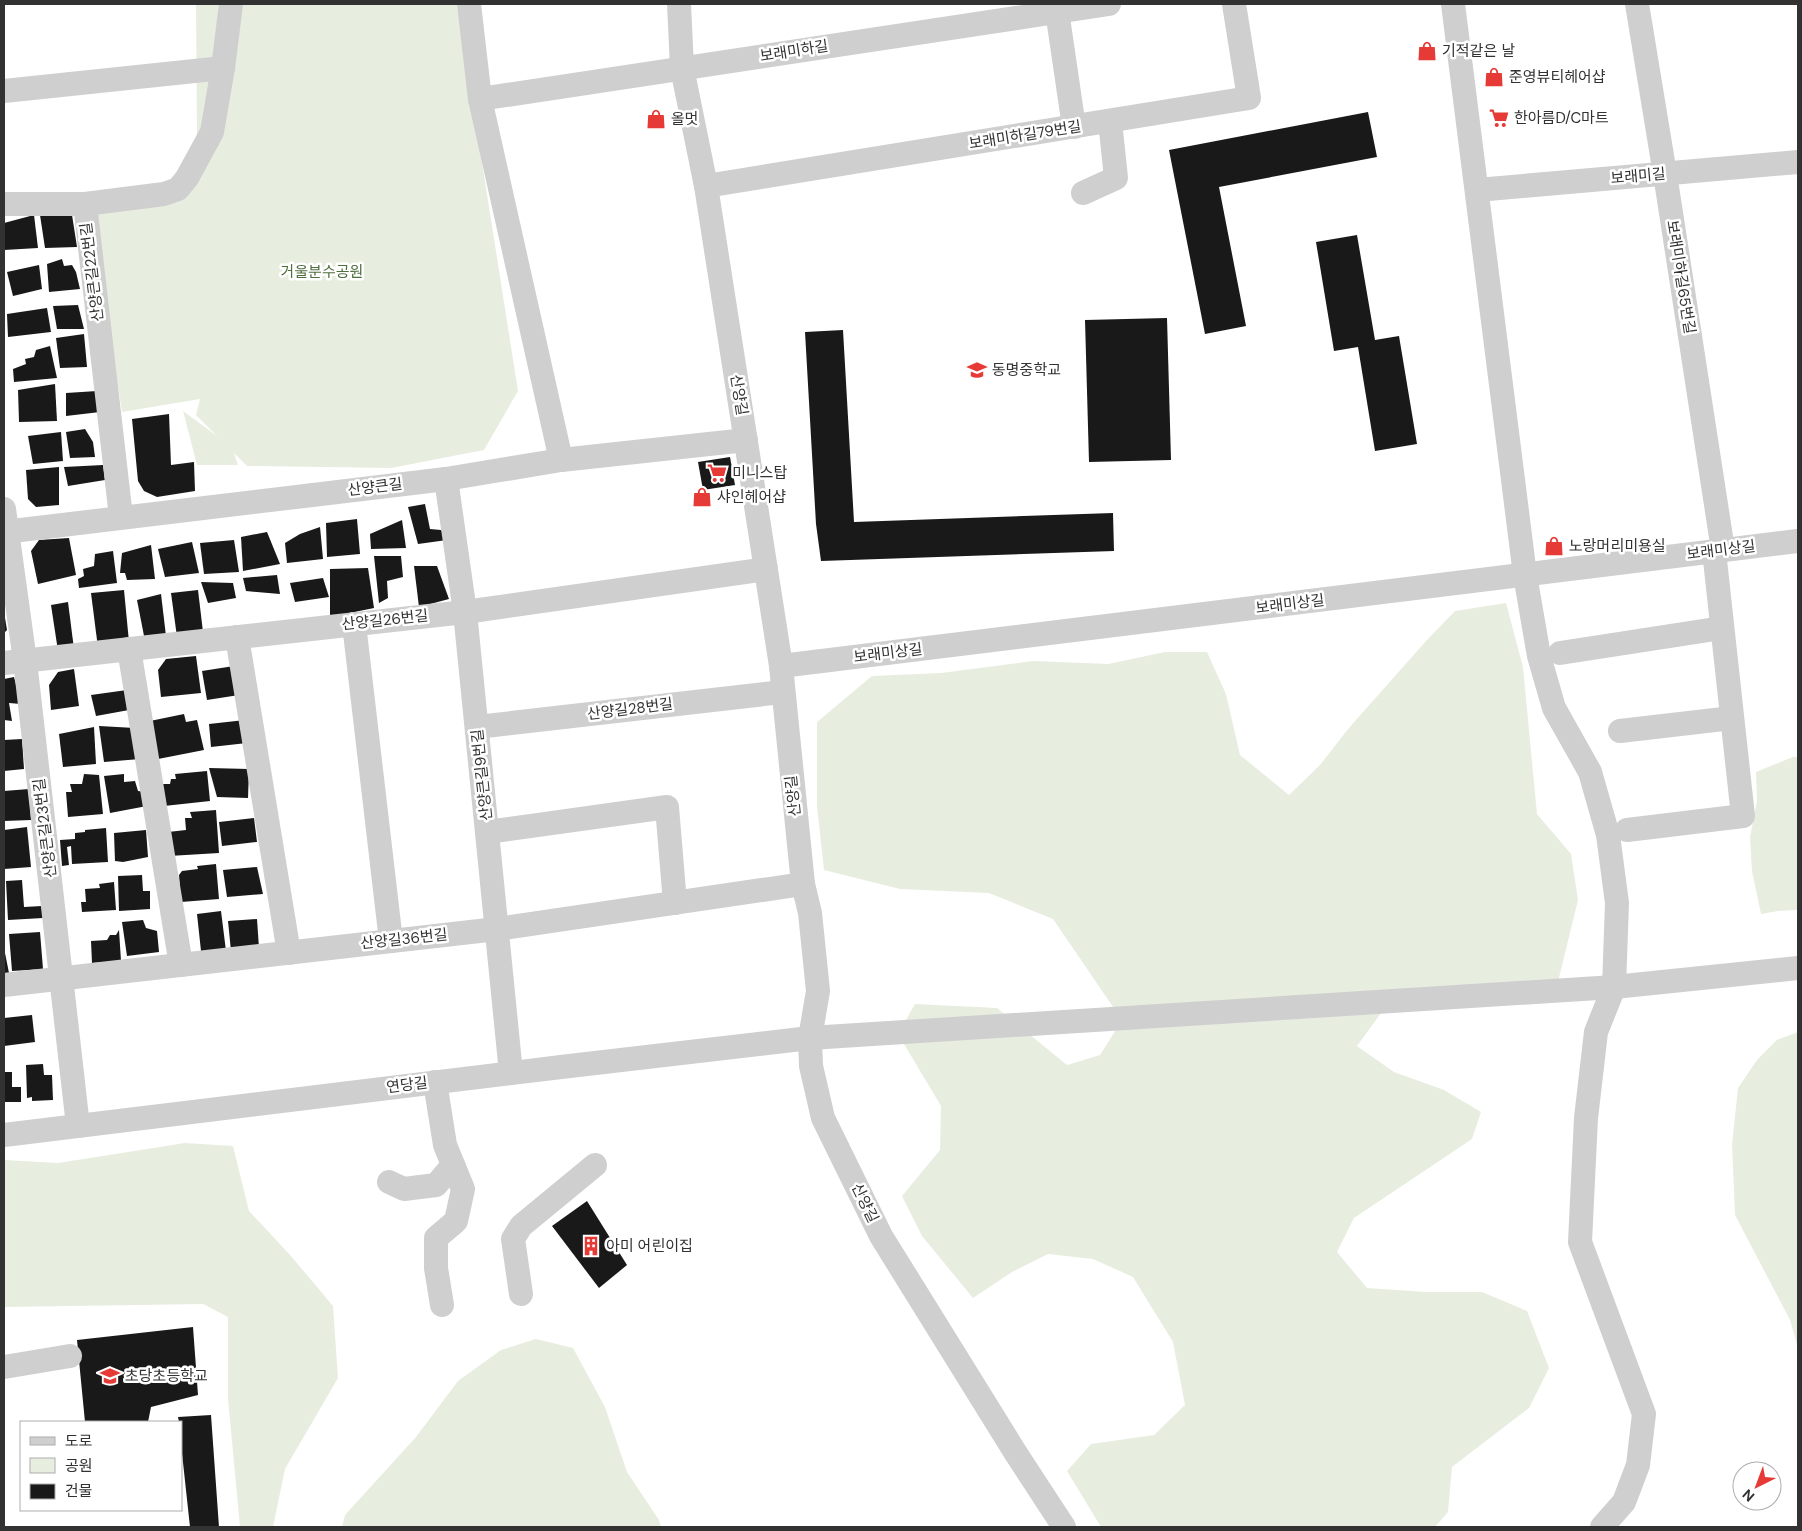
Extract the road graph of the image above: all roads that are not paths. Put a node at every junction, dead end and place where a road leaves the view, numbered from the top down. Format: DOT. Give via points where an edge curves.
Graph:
graph roads {
  1 [pos="231,4"];
  2 [pos="469,4"];
  3 [pos="679,4"];
  4 [pos="1109,4"];
  5 [pos="1234,4"];
  6 [pos="1453,4"];
  7 [pos="1637,4"];
  8 [pos="1057,8"];
  9 [pos="223,68"];
  10 [pos="682,68"];
  11 [pos="4,90"];
  12 [pos="480,99"];
  13 [pos="1110,121"];
  14 [pos="1074,127"];
  15 [pos="1798,162"];
  16 [pos="1665,174"];
  17 [pos="706,186"];
  18 [pos="1477,190"];
  19 [pos="1083,193"];
  20 [pos="4,204"];
  21 [pos="84,204"];
  22 [pos="746,440"];
  23 [pos="561,460"];
  24 [pos="446,479"];
  25 [pos="121,517"];
  26 [pos="5,524"];
  27 [pos="1798,541"];
  28 [pos="1718,551"];
  29 [pos="766,569"];
  30 [pos="1525,575"];
  31 [pos="465,612"];
  32 [pos="354,624"];
  33 [pos="1722,628"];
  34 [pos="237,637"];
  35 [pos="129,649"];
  36 [pos="1560,653"];
  37 [pos="14,662"];
  38 [pos="781,666"];
  39 [pos="782,692"];
  40 [pos="1732,718"];
  41 [pos="477,727"];
  42 [pos="1620,730"];
  43 [pos="1627,830"];
  44 [pos="487,832"];
  45 [pos="803,884"];
  46 [pos="675,904"];
  47 [pos="497,929"];
  48 [pos="391,941"];
  49 [pos="288,953"];
  50 [pos="181,965"];
  51 [pos="1798,968"];
  52 [pos="62,978"];
  53 [pos="4,985"];
  54 [pos="1614,986"];
  55 [pos="810,1038"];
  56 [pos="511,1073"];
  57 [pos="435,1082"];
  58 [pos="78,1126"];
  59 [pos="4,1135"];
  60 [pos="453,1165"];
  61 [pos="595,1165"];
  62 [pos="389,1182"];
  63 [pos="520,1294"];
  64 [pos="442,1305"];
  65 [pos="70,1356"];
  66 [pos="4,1367"];
  67 [pos="1064,1527"];
  68 [pos="1602,1527"];
  1 -- 9 [label="street"];
  2 -- 12 [label="street"];
  3 -- 10 [label="street, 산양길"];
  4 -- 8 [label="street, 보래미하길"];
  5 -- 13 [label="street, 보래미하길79번길" via="1249,98"];
  6 -- 18 [label="street"];
  7 -- 16 [label="street, 보래미하길65번길"];
  8 -- 10 [label="street, 보래미하길"];
  8 -- 14 [label="street"];
  9 -- 11 [label="street"];
  9 -- 21 [label="street, 산양큰길22번길" via="212,132 178,189 164,194"];
  10 -- 12 [label="street, 보래미하길"];
  10 -- 17 [label="street, 산양길"];
  12 -- 23 [label="street"];
  13 -- 14 [label="street, 보래미하길79번길"];
  13 -- 19 [label="street" via="1116,178"];
  14 -- 17 [label="street, 보래미하길79번길"];
  15 -- 16 [label="street, 보래미길"];
  16 -- 18 [label="street, 보래미길"];
  16 -- 28 [label="street, 보래미하길65번길"];
  17 -- 22 [label="street, 산양길"];
  18 -- 30 [label="street"];
  20 -- 21 [label="street"];
  21 -- 25 [label="street, 산양큰길22번길"];
  22 -- 23 [label="street, 산양큰길"];
  22 -- 29 [label="street, 산양길"];
  23 -- 24 [label="street, 산양큰길"];
  24 -- 25 [label="street, 산양큰길"];
  24 -- 31 [label="street, 산양큰길9번길"];
  25 -- 26 [label="street, 산양큰길"];
  26 -- 37 [label="street, 산양큰길23번길"];
  27 -- 28 [label="street, 보래미상길"];
  28 -- 30 [label="street, 보래미상길"];
  28 -- 33 [label="street, 보래미하길65번길"];
  29 -- 31 [label="street, 산양길26번길"];
  29 -- 38 [label="street, 산양길"];
  30 -- 38 [label="street, 보래미상길"];
  30 -- 54 [label="street" via="1538,656 1554,708 1590,772 1608,835 1617,903"];
  31 -- 32 [label="street, 산양길26번길"];
  31 -- 41 [label="street, 산양큰길9번길"];
  32 -- 34 [label="street, 산양길26번길"];
  32 -- 48 [label="street"];
  33 -- 36 [label="street"];
  33 -- 40 [label="street, 보래미하길65번길"];
  34 -- 35 [label="street, 산양길26번길"];
  34 -- 49 [label="street"];
  35 -- 37 [label="street, 산양길26번길"];
  35 -- 50 [label="street"];
  37 -- 52 [label="street, 산양큰길23번길"];
  38 -- 39 [label="street, 산양길"];
  39 -- 41 [label="street, 산양길28번길"];
  39 -- 45 [label="street, 산양길"];
  40 -- 42 [label="street"];
  40 -- 43 [label="street, 보래미하길65번길" via="1743,816"];
  41 -- 44 [label="street, 산양큰길9번길"];
  44 -- 46 [label="street" via="667,807"];
  44 -- 47 [label="street, 산양큰길9번길"];
  45 -- 46 [label="street, 산양길36번길"];
  45 -- 55 [label="street, 산양길" via="810,913 818,991"];
  46 -- 47 [label="street, 산양길36번길"];
  47 -- 48 [label="street, 산양길36번길"];
  47 -- 56 [label="street, 산양큰길9번길"];
  48 -- 49 [label="street, 산양길36번길"];
  49 -- 50 [label="street, 산양길36번길"];
  50 -- 52 [label="street, 산양길36번길"];
  51 -- 54 [label="street, 연당길"];
  52 -- 53 [label="street, 산양길36번길"];
  52 -- 58 [label="street, 산양큰길23번길"];
  54 -- 55 [label="street, 연당길"];
  54 -- 68 [label="street" via="1596,1032 1586,1118 1580,1242 1644,1414 1638,1465 1624,1502"];
  55 -- 56 [label="street, 연당길"];
  55 -- 67 [label="street, 산양길" via="811,1066 823,1118 881,1236"];
  56 -- 57 [label="street, 연당길"];
  57 -- 58 [label="street, 연당길"];
  57 -- 60 [label="street" via="445,1146"];
  58 -- 59 [label="street, 연당길"];
  60 -- 62 [label="street" via="436,1185 404,1189"];
  60 -- 64 [label="street" via="463,1189 456,1221 436,1238 436,1268"];
  61 -- 63 [label="street" via="521,1226 513,1239"];
  65 -- 66 [label="street"];
}
